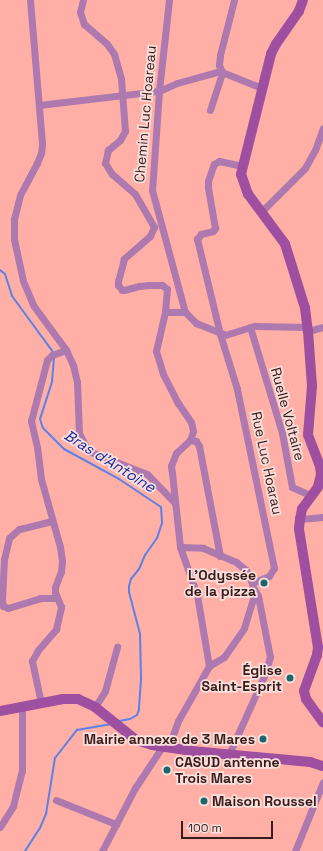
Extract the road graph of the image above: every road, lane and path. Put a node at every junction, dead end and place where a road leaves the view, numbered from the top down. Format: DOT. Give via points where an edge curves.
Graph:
graph roads {
  1 [pos="30,0"];
  2 [pos="83,0"];
  3 [pos="169,0"];
  4 [pos="234,0"];
  5 [pos="303,0"];
  6 [pos="222,72"];
  7 [pos="262,88"];
  8 [pos="159,91"];
  9 [pos="123,96"];
  10 [pos="39,105"];
  11 [pos="210,110"];
  12 [pos="323,128"];
  13 [pos="242,166"];
  14 [pos="261,212"];
  15 [pos="165,312"];
  16 [pos="185,312"];
  17 [pos="250,327"];
  18 [pos="323,327"];
  19 [pos="308,329"];
  20 [pos="220,334"];
  21 [pos="66,350"];
  22 [pos="190,440"];
  23 [pos="312,496"];
  24 [pos="175,503"];
  25 [pos="323,517"];
  26 [pos="300,519"];
  27 [pos="52,521"];
  28 [pos="180,547"];
  29 [pos="220,556"];
  30 [pos="253,586"];
  31 [pos="57,598"];
  32 [pos="116,647"];
  33 [pos="209,666"];
  34 [pos="42,703"];
  35 [pos="22,707"];
  36 [pos="95,707"];
  37 [pos="0,711"];
  38 [pos="323,722"];
  39 [pos="165,748"];
  40 [pos="229,754"];
  41 [pos="322,763"];
  42 [pos="323,782"];
  43 [pos="56,800"];
  44 [pos="116,824"];
  45 [pos="0,826"];
  46 [pos="102,851"];
  47 [pos="295,851"];
  1 -- 10 [label="street"];
  2 -- 9 [label="street" via="80,12 84,24 107,44 114,54"];
  3 -- 8 [label="street, Chemin Luc Hoareau"];
  4 -- 6 [label="street" via="220,56"];
  5 -- 7 [label="main road" via="299,11 276,44"];
  6 -- 7 [label="street"];
  6 -- 8 [label="street" via="178,82"];
  6 -- 11 [label="street"];
  7 -- 13 [label="main road"];
  8 -- 9 [label="street"];
  8 -- 16 [label="street, Chemin Luc Hoareau" via="152,190"];
  9 -- 10 [label="street"];
  9 -- 15 [label="street" via="125,131 120,140 108,150 106,163 112,174 135,194 154,226 150,236 124,259 118,281 120,288 124,290 139,286 162,285 168,293"];
  10 -- 21 [label="street" via="42,153 20,195 14,219 14,239 23,281 33,304"];
  12 -- 14 [label="street" via="305,168"];
  13 -- 14 [label="main road" via="241,174 248,194"];
  13 -- 20 [label="street" via="219,161 214,164 208,188 215,228 201,234 197,239"];
  14 -- 19 [label="main road" via="285,244"];
  15 -- 16 [label="street"];
  15 -- 22 [label="street" via="156,351 169,387 191,422 193,431"];
  16 -- 20 [label="street" via="196,323"];
  17 -- 19 [label="street"];
  17 -- 20 [label="street" via="230,334"];
  17 -- 23 [label="street, Ruelle Voltaire" via="282,433 292,487"];
  18 -- 19 [label="street"];
  19 -- 23 [label="main road" via="312,386 308,435 321,474 318,488"];
  20 -- 30 [label="street, Rue Luc Hoarau" via="237,389 274,562 272,573"];
  21 -- 24 [label="street" via="77,382 79,433 86,447 91,452 147,474"];
  21 -- 27 [label="street" via="52,355 47,360 31,421 37,446 40,479"];
  22 -- 24 [label="street" via="176,453 172,466"];
  22 -- 29 [label="street" via="196,441 200,446"];
  23 -- 26 [label="main road" via="302,509"];
  24 -- 28 [label="street"];
  25 -- 26 [label="street"];
  26 -- 38 [label="main road" via="299,529 318,647 304,694"];
  27 -- 31 [label="street" via="62,561 55,587"];
  27 -- 31 [label="street" via="19,529 9,538 4,559 2,600 3,606 8,608 40,598"];
  28 -- 29 [label="street" via="199,547"];
  28 -- 33 [label="street" via="197,595"];
  29 -- 30 [label="street" via="244,567"];
  30 -- 33 [label="street" via="254,595 246,624 238,639 224,657"];
  30 -- 40 [label="street" via="258,596 270,653 265,674"];
  31 -- 34 [label="street" via="61,607 56,629 32,661"];
  32 -- 36 [label="street" via="105,691"];
  33 -- 39 [label="street"];
  34 -- 35 [label="main road"];
  34 -- 36 [label="main road" via="70,698 86,701"];
  35 -- 37 [label="main road"];
  35 -- 45 [label="street" via="22,771 13,806"];
  36 -- 39 [label="main road" via="136,740"];
  39 -- 40 [label="main road"];
  39 -- 44 [label="street" via="135,788"];
  40 -- 41 [label="main road"];
  42 -- 47 [label="street"];
  43 -- 44 [label="street"];
  44 -- 46 [label="street"];
}
